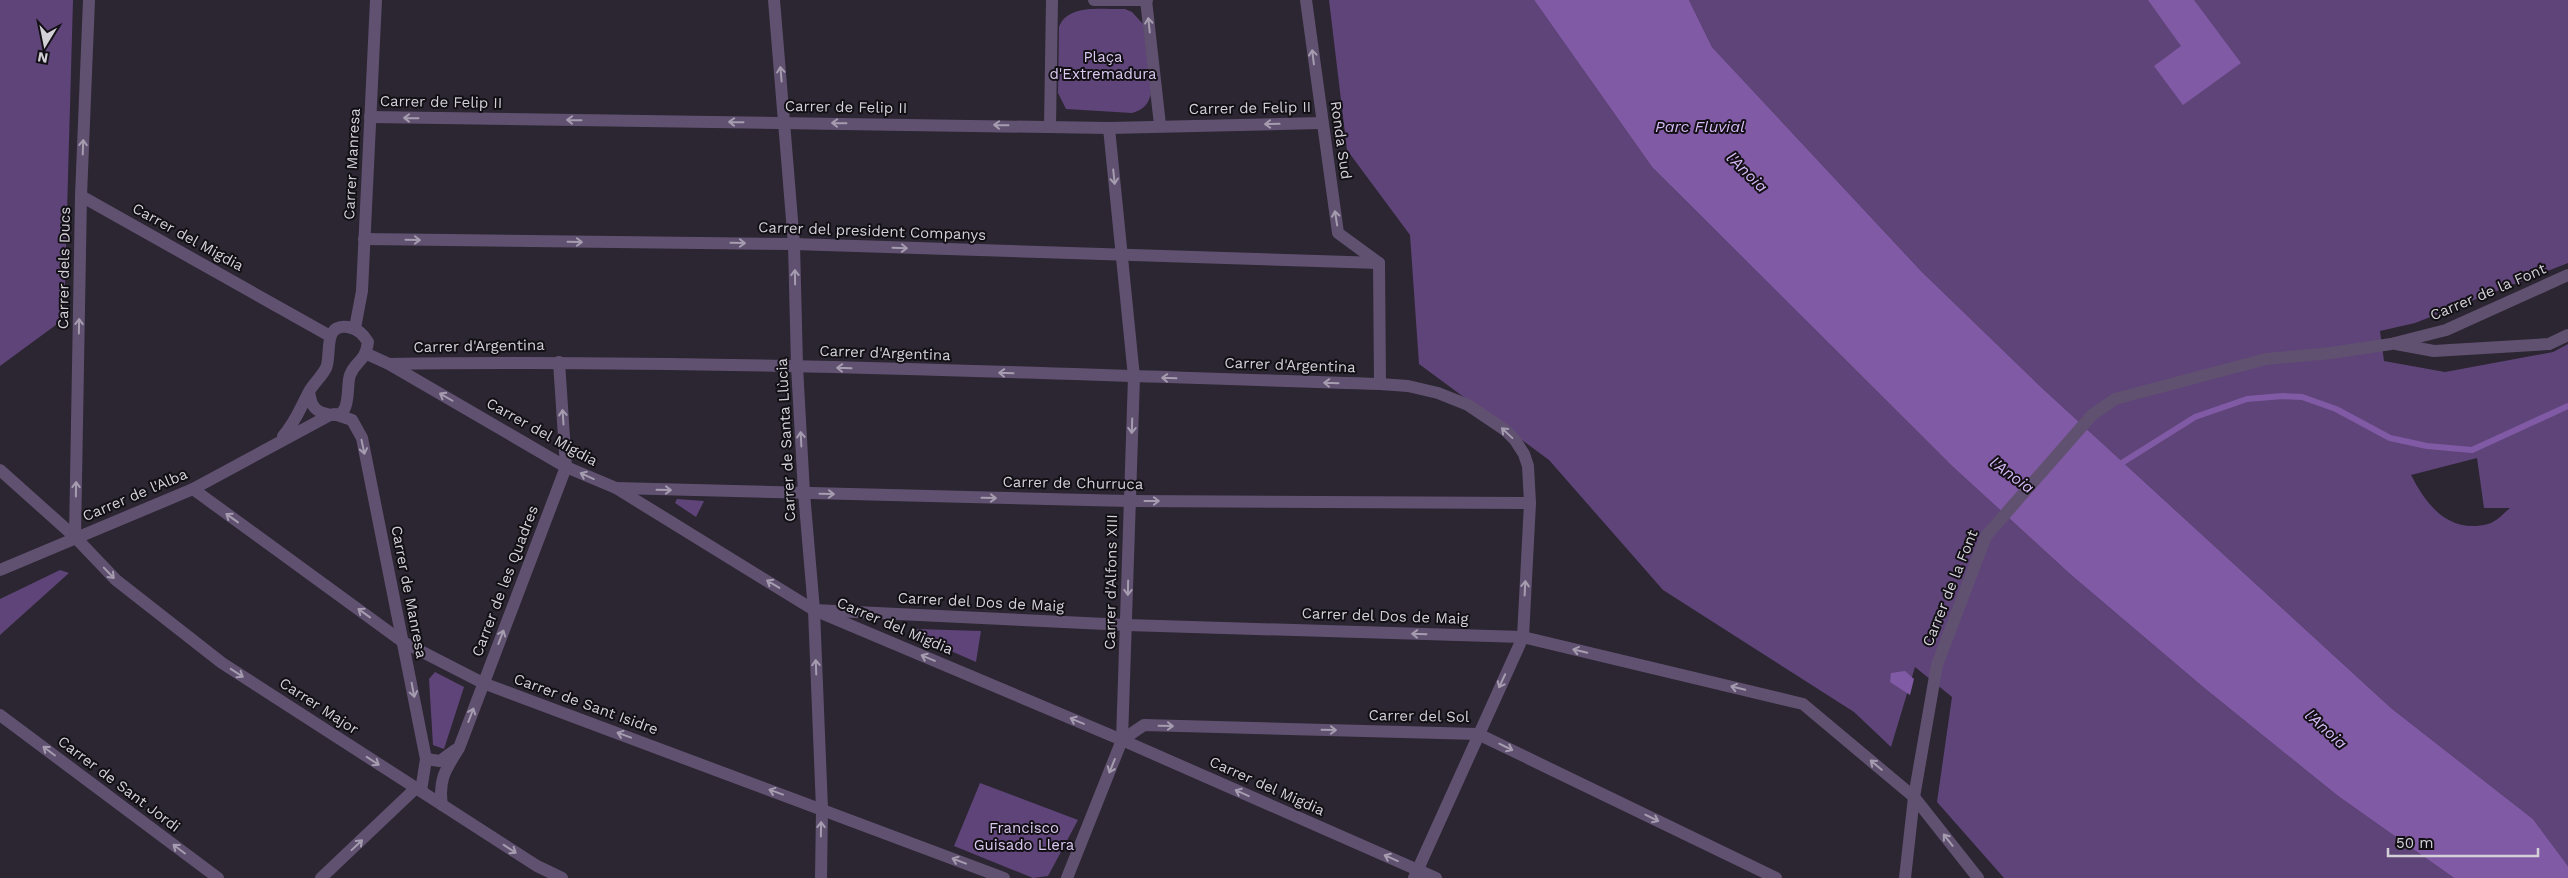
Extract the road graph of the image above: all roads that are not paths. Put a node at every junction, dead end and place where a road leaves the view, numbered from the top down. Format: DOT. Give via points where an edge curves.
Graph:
graph roads {
  1 [pos="88,0"];
  2 [pos="376,0"];
  3 [pos="774,0"];
  4 [pos="1052,0"];
  5 [pos="1096,0"];
  6 [pos="1146,0"];
  7 [pos="1306,0"];
  8 [pos="370,117"];
  9 [pos="785,123"];
  10 [pos="1321,123"];
  11 [pos="1160,125"];
  12 [pos="1050,126"];
  13 [pos="1109,128"];
  14 [pos="81,196"];
  15 [pos="364,239"];
  16 [pos="794,244"];
  17 [pos="1122,256"];
  18 [pos="1379,263"];
  19 [pos="2568,275"];
  20 [pos="355,328"];
  21 [pos="2568,335"];
  22 [pos="330,336"];
  23 [pos="2391,344"];
  24 [pos="367,354"];
  25 [pos="559,362"];
  26 [pos="389,364"];
  27 [pos="797,366"];
  28 [pos="1134,377"];
  29 [pos="1380,384"];
  30 [pos="309,392"];
  31 [pos="332,414"];
  32 [pos="278,442"];
  33 [pos="566,467"];
  34 [pos="0,470"];
  35 [pos="616,488"];
  36 [pos="193,489"];
  37 [pos="804,493"];
  38 [pos="1129,501"];
  39 [pos="1530,503"];
  40 [pos="75,538"];
  41 [pos="0,570"];
  42 [pos="814,610"];
  43 [pos="1127,625"];
  44 [pos="1522,637"];
  45 [pos="403,642"];
  46 [pos="483,683"];
  47 [pos="0,715"];
  48 [pos="1478,734"];
  49 [pos="1122,740"];
  50 [pos="459,748"];
  51 [pos="426,759"];
  52 [pos="419,790"];
  53 [pos="1914,797"];
  54 [pos="442,805"];
  55 [pos="822,809"];
  56 [pos="537,872"];
  57 [pos="1416,874"];
  58 [pos="218,878"];
  59 [pos="321,878"];
  60 [pos="562,878"];
  61 [pos="821,878"];
  62 [pos="1004,878"];
  63 [pos="1067,878"];
  64 [pos="1436,878"];
  65 [pos="1776,878"];
  66 [pos="1905,878"];
  67 [pos="1978,878"];
  14 -- 1 [label="street, Carrer dels Ducs, one-way"];
  2 -- 8 [label="street, Carrer Manresa"];
  9 -- 3 [label="street, Carrer de Santa Llùcia, one-way"];
  4 -- 12 [label="street"];
  5 -- 6 [label="street"];
  11 -- 6 [label="street, one-way"];
  10 -- 7 [label="street, Ronda Sud, one-way"];
  9 -- 8 [label="street, Carrer de Felip II, one-way"];
  8 -- 15 [label="street, Carrer Manresa"];
  12 -- 9 [label="street, Carrer de Felip II, one-way"];
  9 -- 16 [label="street, Carrer de Santa Llùcia"];
  10 -- 11 [label="street, Carrer de Felip II, one-way"];
  18 -- 10 [label="street, Ronda Sud, one-way" via="1338,233"];
  11 -- 13 [label="street, Carrer de Felip II"];
  12 -- 13 [label="street, Carrer de Felip II"];
  13 -- 17 [label="street, Carrer d'Alfons XIII, one-way"];
  14 -- 22 [label="street, Carrer del Migdia"];
  40 -- 14 [label="street, Carrer dels Ducs, one-way"];
  15 -- 16 [label="street, Carrer del president Companys, one-way"];
  15 -- 20 [label="street, Carrer Manresa" via="362,291"];
  16 -- 17 [label="street, Carrer del president Companys, one-way"];
  27 -- 16 [label="street, Carrer de Santa Llùcia, one-way"];
  17 -- 18 [label="street, Carrer del president Companys"];
  17 -- 28 [label="street, Carrer d'Alfons XIII"];
  18 -- 29 [label="street"];
  19 -- 23 [label="street, Carrer de la Font" via="2446,330"];
  20 -- 22 [label="street" via="344,326"];
  20 -- 24 [label="street" via="368,342"];
  21 -- 23 [label="street, Carrer de la Font" via="2549,344 2434,351"];
  22 -- 30 [label="street, Carrer de l'Alba" via="327,365"];
  23 -- 53 [label="street, Carrer de la Font" via="2266,359 2115,399 2092,415 1989,533 1937,665"];
  24 -- 26 [label="street, Carrer del Migdia"];
  24 -- 31 [label="street" via="349,378 346,406"];
  25 -- 26 [label="street, Carrer d'Argentina"];
  25 -- 27 [label="street, Carrer d'Argentina"];
  33 -- 25 [label="street, Carrer de les Quadres, one-way"];
  33 -- 26 [label="street, Carrer del Migdia, one-way"];
  28 -- 27 [label="street, Carrer d'Argentina, one-way"];
  37 -- 27 [label="street, Carrer de Santa Llùcia, one-way"];
  29 -- 28 [label="street, Carrer d'Argentina, one-way"];
  28 -- 38 [label="street, Carrer d'Alfons XIII, one-way"];
  39 -- 29 [label="street, Carrer d'Argentina, one-way" via="1528,466 1524,454 1504,430 1481,412 1454,398 1408,386"];
  30 -- 31 [label="street, Carrer de Manresa" via="316,410"];
  30 -- 32 [label="street, Carrer de l'Alba" via="300,412"];
  31 -- 32 [label="street, Carrer de l'Alba"];
  31 -- 45 [label="street, Carrer de Manresa, one-way" via="352,420 362,438"];
  32 -- 36 [label="street, Carrer de l'Alba"];
  35 -- 33 [label="street, Carrer del Migdia, one-way"];
  46 -- 33 [label="street, Carrer de les Quadres, one-way"];
  34 -- 40 [label="street, Carrer Major"];
  35 -- 37 [label="street, Carrer de Churruca, one-way"];
  42 -- 35 [label="street, Carrer del Migdia, one-way"];
  36 -- 40 [label="street, Carrer de l'Alba"];
  45 -- 36 [label="street, Carrer de Sant Isidre, one-way"];
  37 -- 38 [label="street, Carrer de Churruca, one-way"];
  37 -- 42 [label="street, Carrer de Santa Llùcia"];
  38 -- 39 [label="street, Carrer de Churruca, one-way"];
  38 -- 43 [label="street, Carrer d'Alfons XIII, one-way"];
  44 -- 39 [label="street, Carrer d'Argentina, one-way"];
  40 -- 41 [label="street, Carrer de l'Alba"];
  40 -- 52 [label="street, Carrer Major, one-way" via="116,580 222,663"];
  42 -- 43 [label="street, Carrer del Dos de Maig"];
  49 -- 42 [label="street, Carrer del Migdia, one-way"];
  55 -- 42 [label="street, Carrer de Santa Llùcia, one-way"];
  44 -- 43 [label="street, Carrer del Dos de Maig, one-way"];
  43 -- 49 [label="street, Carrer d'Alfons XIII"];
  44 -- 48 [label="street, one-way"];
  53 -- 44 [label="street, Carrer del Dos de Maig, one-way" via="1803,704"];
  45 -- 46 [label="street, Carrer de Sant Isidre"];
  45 -- 51 [label="street, Carrer de Manresa, one-way"];
  50 -- 46 [label="street, Carrer de les Quadres, one-way"];
  55 -- 46 [label="street, Carrer de Sant Isidre, one-way"];
  58 -- 47 [label="street, Carrer de Sant Jordi, one-way"];
  49 -- 48 [label="street, Carrer del Sol, one-way" via="1144,725"];
  48 -- 57 [label="street"];
  48 -- 65 [label="street, Carrer del Sol, one-way"];
  57 -- 49 [label="street, Carrer del Migdia, one-way"];
  49 -- 63 [label="street, Carrer d'Alfons XIII, one-way"];
  50 -- 51 [label="street" via="440,761"];
  50 -- 54 [label="street, Carrer de les Quadres" via="444,772 439,788"];
  51 -- 52 [label="street, Carrer de Manresa"];
  52 -- 54 [label="street, Carrer Major"];
  59 -- 52 [label="street, one-way"];
  53 -- 66 [label="street, Carrer de la Font"];
  67 -- 53 [label="street, Carrer del Dos de Maig, one-way"];
  54 -- 56 [label="street, Carrer Major, one-way"];
  61 -- 55 [label="street, Carrer de Santa Llùcia, one-way"];
  62 -- 55 [label="street, Carrer de Sant Isidre, one-way"];
  56 -- 60 [label="street, Carrer Major"];
  57 -- 64 [label="street, Carrer del Migdia"];
}
